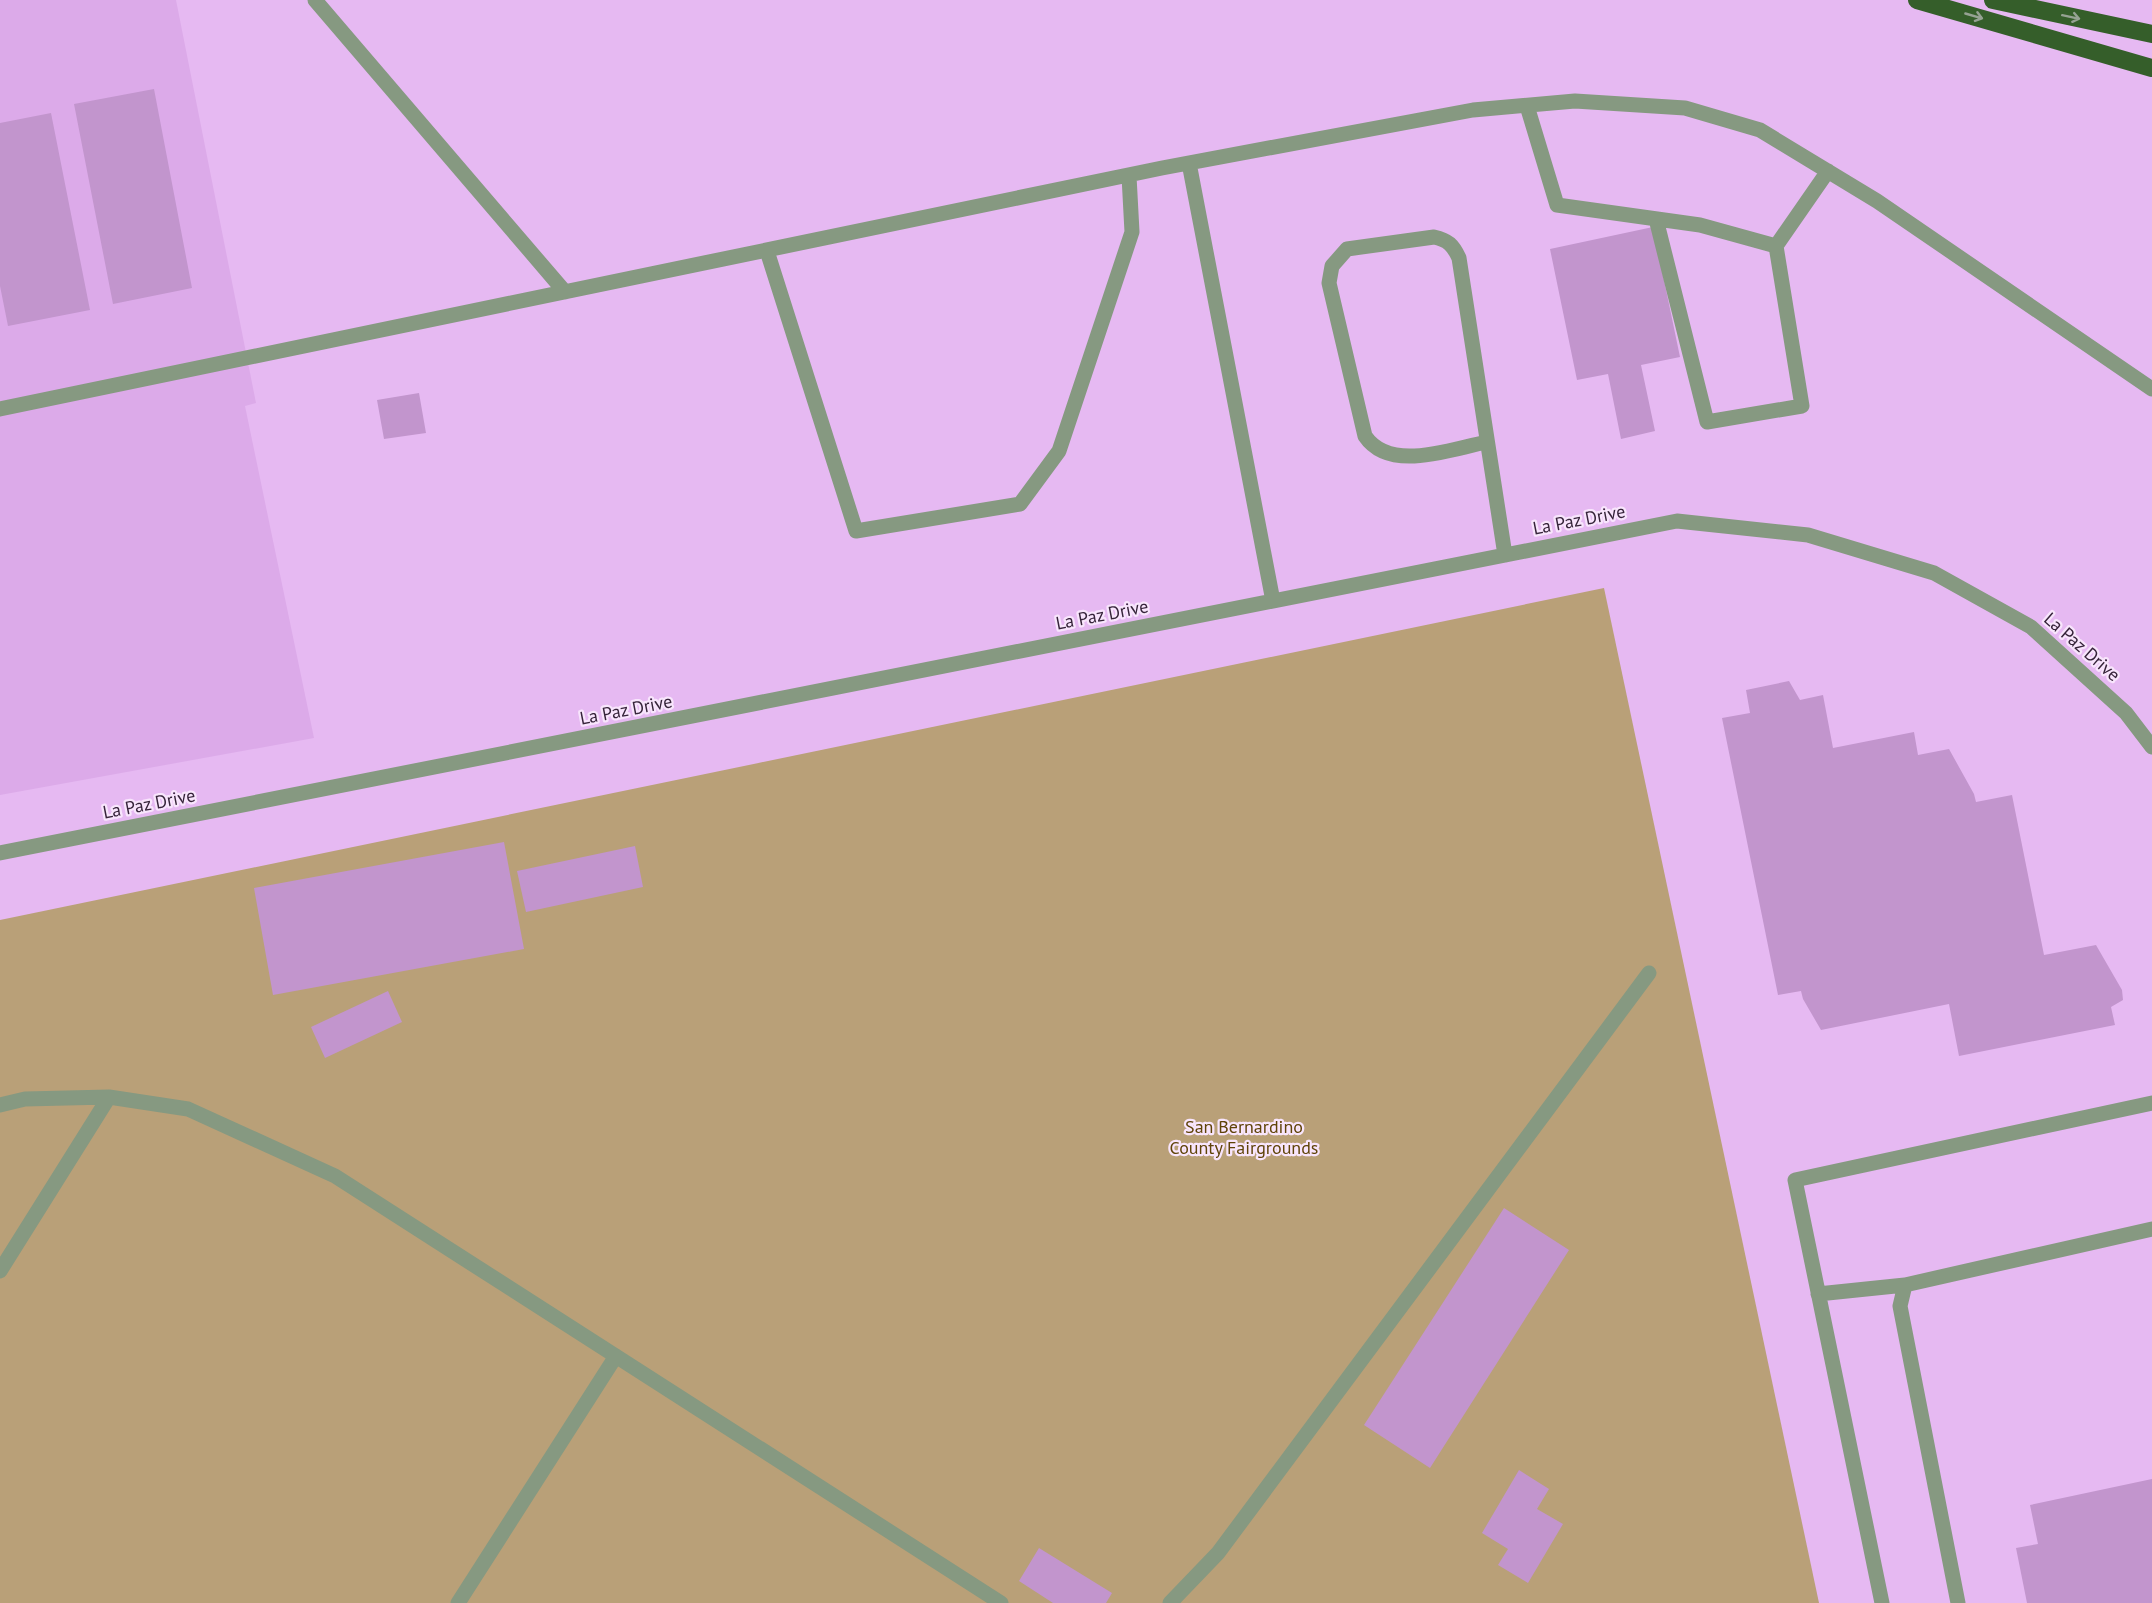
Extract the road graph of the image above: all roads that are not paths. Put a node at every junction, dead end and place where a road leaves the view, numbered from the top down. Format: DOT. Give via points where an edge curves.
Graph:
graph roads {
  1 [pos="315,0"];
  2 [pos="1917,0"];
  3 [pos="1993,0"];
  4 [pos="2152,34"];
  5 [pos="2152,68"];
  6 [pos="1527,106"];
  7 [pos="1189,164"];
  8 [pos="1828,171"];
  9 [pos="1129,176"];
  10 [pos="1656,219"];
  11 [pos="1776,246"];
  12 [pos="767,251"];
  13 [pos="565,292"];
  14 [pos="2152,389"];
  15 [pos="0,409"];
  16 [pos="1487,442"];
  17 [pos="1505,555"];
  18 [pos="1274,602"];
  19 [pos="2152,747"];
  20 [pos="0,853"];
  21 [pos="1649,974"];
  22 [pos="109,1097"];
  23 [pos="2152,1103"];
  24 [pos="0,1105"];
  25 [pos="2152,1229"];
  26 [pos="0,1271"];
  27 [pos="1905,1285"];
  28 [pos="1818,1294"];
  29 [pos="616,1356"];
  30 [pos="458,1603"];
  31 [pos="1001,1603"];
  32 [pos="1170,1603"];
  33 [pos="1882,1603"];
  34 [pos="1958,1603"];
  1 -- 13 [label="street"];
  2 -- 5 [label="highway, one-way"];
  3 -- 4 [label="highway, one-way"];
  6 -- 7 [label="street" via="1473,110"];
  6 -- 8 [label="street" via="1575,101 1685,108 1760,130"];
  6 -- 10 [label="street" via="1557,205"];
  7 -- 9 [label="street"];
  7 -- 18 [label="street"];
  8 -- 11 [label="street"];
  8 -- 14 [label="street"];
  9 -- 12 [label="street"];
  9 -- 12 [label="street" via="1132,232 1059,452 1020,504 856,531"];
  10 -- 11 [label="street" via="1700,225"];
  10 -- 11 [label="street" via="1707,422 1802,406"];
  12 -- 13 [label="street"];
  13 -- 15 [label="street"];
  16 -- 16 [label="street" via="1459,258 1453,246 1434,237 1347,249 1332,266 1329,283 1365,436 1371,445 1400,458"];
  16 -- 17 [label="street"];
  17 -- 18 [label="street, La Paz Drive"];
  17 -- 19 [label="street, La Paz Drive" via="1677,521 1808,534 1934,573 2031,627 2126,713"];
  18 -- 20 [label="street, La Paz Drive"];
  21 -- 32 [label="street" via="1218,1553"];
  22 -- 24 [label="street" via="25,1099"];
  22 -- 26 [label="street"];
  22 -- 29 [label="street" via="188,1109 335,1176"];
  23 -- 28 [label="street" via="1795,1180"];
  25 -- 27 [label="street"];
  27 -- 28 [label="street"];
  27 -- 34 [label="street" via="1900,1306"];
  28 -- 33 [label="street"];
  29 -- 30 [label="street"];
  29 -- 31 [label="street"];
}
